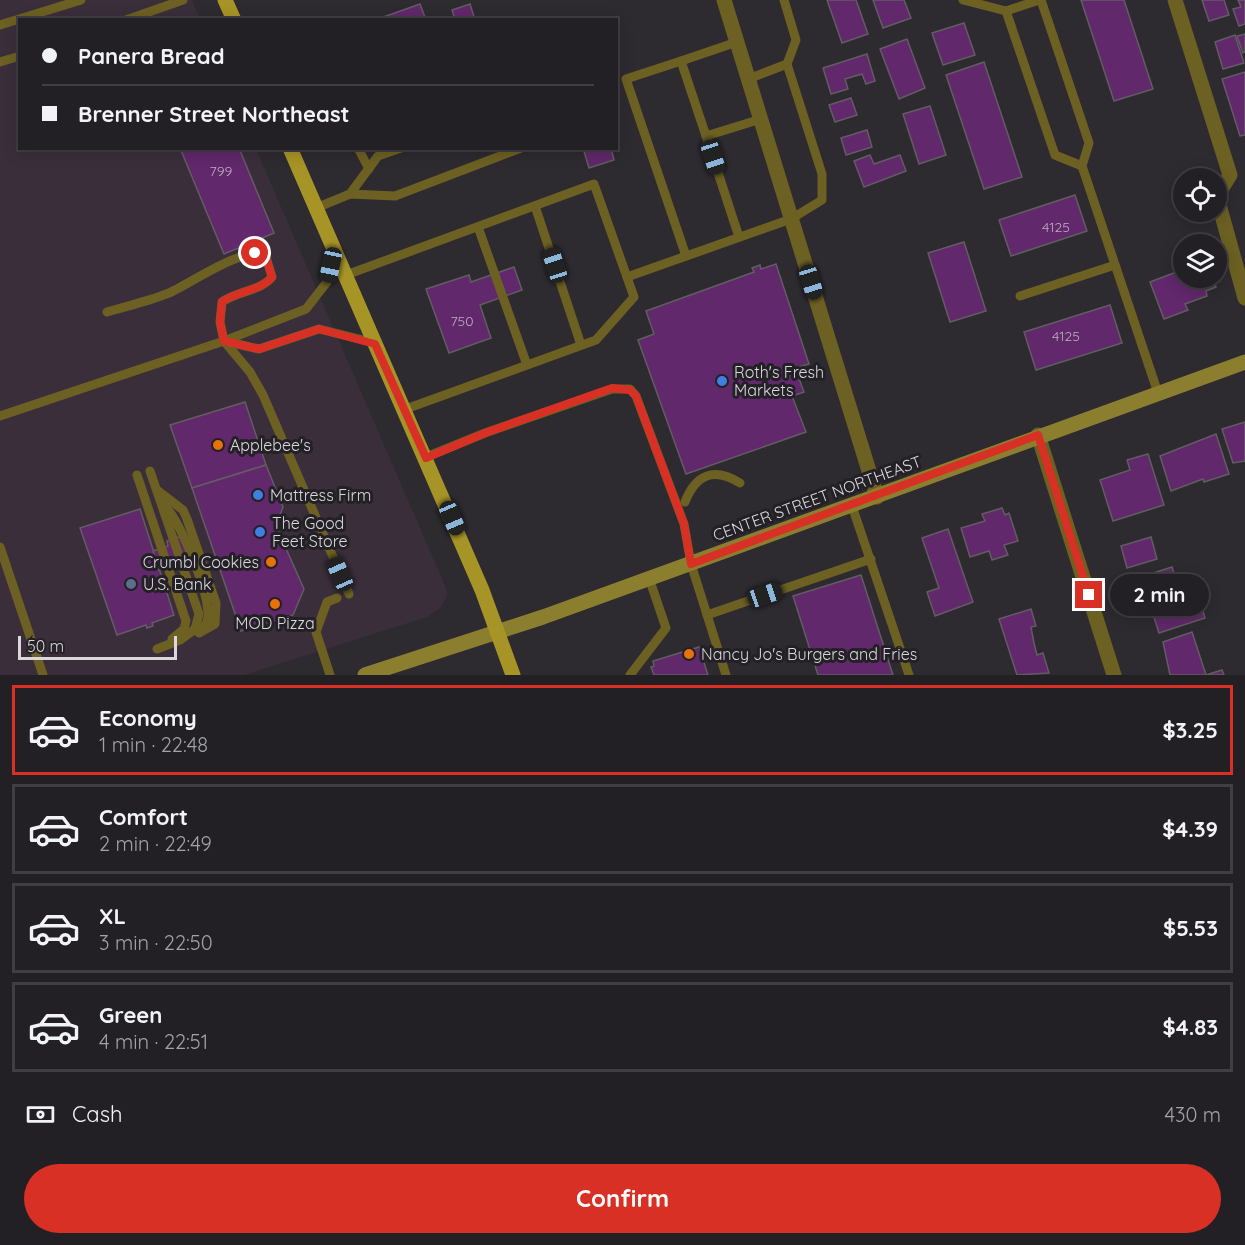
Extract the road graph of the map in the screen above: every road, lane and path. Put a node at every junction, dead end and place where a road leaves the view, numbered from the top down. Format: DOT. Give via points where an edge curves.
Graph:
graph roads {
  1 [pos="81,0"];
  2 [pos="183,0"];
  3 [pos="225,0"];
  4 [pos="724,0"];
  5 [pos="784,0"];
  6 [pos="963,0"];
  7 [pos="1002,0"];
  8 [pos="1040,0"];
  9 [pos="1174,0"];
  10 [pos="1006,11"];
  11 [pos="23,18"];
  12 [pos="132,18"];
  13 [pos="233,18"];
  14 [pos="18,19"];
  15 [pos="0,25"];
  16 [pos="737,42"];
  17 [pos="18,57"];
  18 [pos="681,61"];
  19 [pos="0,62"];
  20 [pos="787,64"];
  21 [pos="748,79"];
  22 [pos="761,119"];
  23 [pos="706,136"];
  24 [pos="291,150"];
  25 [pos="359,150"];
  26 [pos="395,150"];
  27 [pos="516,150"];
  28 [pos="1082,166"];
  29 [pos="369,169"];
  30 [pos="1238,172"];
  31 [pos="350,194"];
  32 [pos="535,206"];
  33 [pos="316,208"];
  34 [pos="791,219"];
  35 [pos="478,226"];
  36 [pos="739,237"];
  37 [pos="334,248"];
  38 [pos="686,256"];
  39 [pos="1115,265"];
  40 [pos="346,276"];
  41 [pos="627,277"];
  42 [pos="1020,296"];
  43 [pos="1245,298"];
  44 [pos="107,312"];
  45 [pos="224,341"];
  46 [pos="375,344"];
  47 [pos="581,345"];
  48 [pos="1245,362"];
  49 [pos="527,365"];
  50 [pos="1158,393"];
  51 [pos="403,410"];
  52 [pos="0,416"];
  53 [pos="1038,435"];
  54 [pos="426,458"];
  55 [pos="150,471"];
  56 [pos="137,475"];
  57 [pos="740,483"];
  58 [pos="157,490"];
  59 [pos="877,497"];
  60 [pos="161,501"];
  61 [pos="685,502"];
  62 [pos="852,506"];
  63 [pos="0,547"];
  64 [pos="871,559"];
  65 [pos="691,564"];
  66 [pos="649,578"];
  67 [pos="349,594"];
  68 [pos="337,597"];
  69 [pos="707,615"];
  70 [pos="499,631"];
  71 [pos="199,633"];
  72 [pos="180,640"];
  73 [pos="43,675"];
  74 [pos="330,675"];
  75 [pos="365,675"];
  76 [pos="513,675"];
  77 [pos="630,675"];
  78 [pos="726,675"];
  79 [pos="909,675"];
  80 [pos="1114,675"];
  1 -- 11 [label="lane"];
  2 -- 12 [label="lane"];
  3 -- 13 [label="main road"];
  4 -- 16 [label="street"];
  5 -- 20 [label="lane" via="796,40"];
  6 -- 10 [label="lane"];
  7 -- 10 [label="lane"];
  8 -- 10 [label="lane"];
  8 -- 28 [label="lane" via="1089,143"];
  9 -- 30 [label="street"];
  10 -- 28 [label="lane" via="1055,155"];
  14 -- 15 [label="lane"];
  16 -- 18 [label="lane"];
  16 -- 21 [label="street"];
  17 -- 19 [label="lane"];
  18 -- 23 [label="lane"];
  18 -- 38 [label="lane" via="626,80"];
  20 -- 21 [label="lane"];
  20 -- 34 [label="lane" via="822,174 822,200"];
  21 -- 22 [label="street"];
  22 -- 23 [label="lane"];
  22 -- 34 [label="street"];
  23 -- 36 [label="lane"];
  24 -- 33 [label="main road"];
  25 -- 29 [label="lane"];
  26 -- 29 [label="lane" via="378,156"];
  27 -- 31 [label="lane" via="395,196"];
  28 -- 39 [label="lane"];
  29 -- 31 [label="lane"];
  30 -- 43 [label="street" via="1220,191 1218,201"];
  31 -- 33 [label="lane"];
  32 -- 35 [label="lane"];
  32 -- 41 [label="lane" via="594,184"];
  32 -- 47 [label="lane"];
  33 -- 37 [label="main road"];
  34 -- 36 [label="lane"];
  34 -- 59 [label="street"];
  35 -- 40 [label="lane"];
  35 -- 49 [label="lane"];
  36 -- 38 [label="lane"];
  37 -- 40 [label="main road"];
  37 -- 45 [label="lane" via="327,282 306,309"];
  38 -- 41 [label="lane"];
  39 -- 42 [label="lane"];
  39 -- 50 [label="lane"];
  40 -- 46 [label="main road"];
  41 -- 47 [label="lane" via="634,297 596,340"];
  44 -- 45 [label="lane" via="167,294 218,266 261,254 272,277 267,283 222,302 220,322"];
  45 -- 46 [label="lane" via="259,349 319,329"];
  45 -- 52 [label="lane"];
  45 -- 67 [label="lane" via="263,395"];
  46 -- 51 [label="main road"];
  47 -- 49 [label="lane"];
  48 -- 50 [label="main road, CENTER STREET NORTHEAST"];
  49 -- 51 [label="lane"];
  50 -- 53 [label="main road, CENTER STREET NORTHEAST"];
  51 -- 54 [label="main road"];
  53 -- 59 [label="main road, CENTER STREET NORTHEAST"];
  53 -- 80 [label="street"];
  54 -- 65 [label="lane" via="600,393 622,387 630,390 636,396 684,524"];
  54 -- 70 [label="main road"];
  55 -- 58 [label="lane"];
  56 -- 72 [label="lane" via="186,621 179,634 158,649"];
  57 -- 61 [label="lane" via="719,474 710,475 690,488"];
  58 -- 60 [label="lane"];
  58 -- 71 [label="lane" via="183,510 216,603 215,624"];
  59 -- 62 [label="main road, CENTER STREET NORTHEAST"];
  60 -- 71 [label="lane" via="178,521 206,601 206,626"];
  60 -- 72 [label="lane" via="199,614 195,629"];
  62 -- 64 [label="lane"];
  62 -- 65 [label="main road, CENTER STREET NORTHEAST"];
  63 -- 73 [label="lane"];
  64 -- 69 [label="lane"];
  64 -- 79 [label="lane"];
  65 -- 66 [label="main road, CENTER STREET NORTHEAST"];
  65 -- 69 [label="lane"];
  66 -- 70 [label="main road, CENTER STREET NORTHEAST"];
  66 -- 77 [label="lane" via="666,628"];
  68 -- 74 [label="lane" via="327,602 316,632"];
  69 -- 78 [label="lane"];
  70 -- 75 [label="main road, CENTER STREET NORTHEAST"];
  70 -- 76 [label="main road"];
  71 -- 72 [label="lane"];
}
